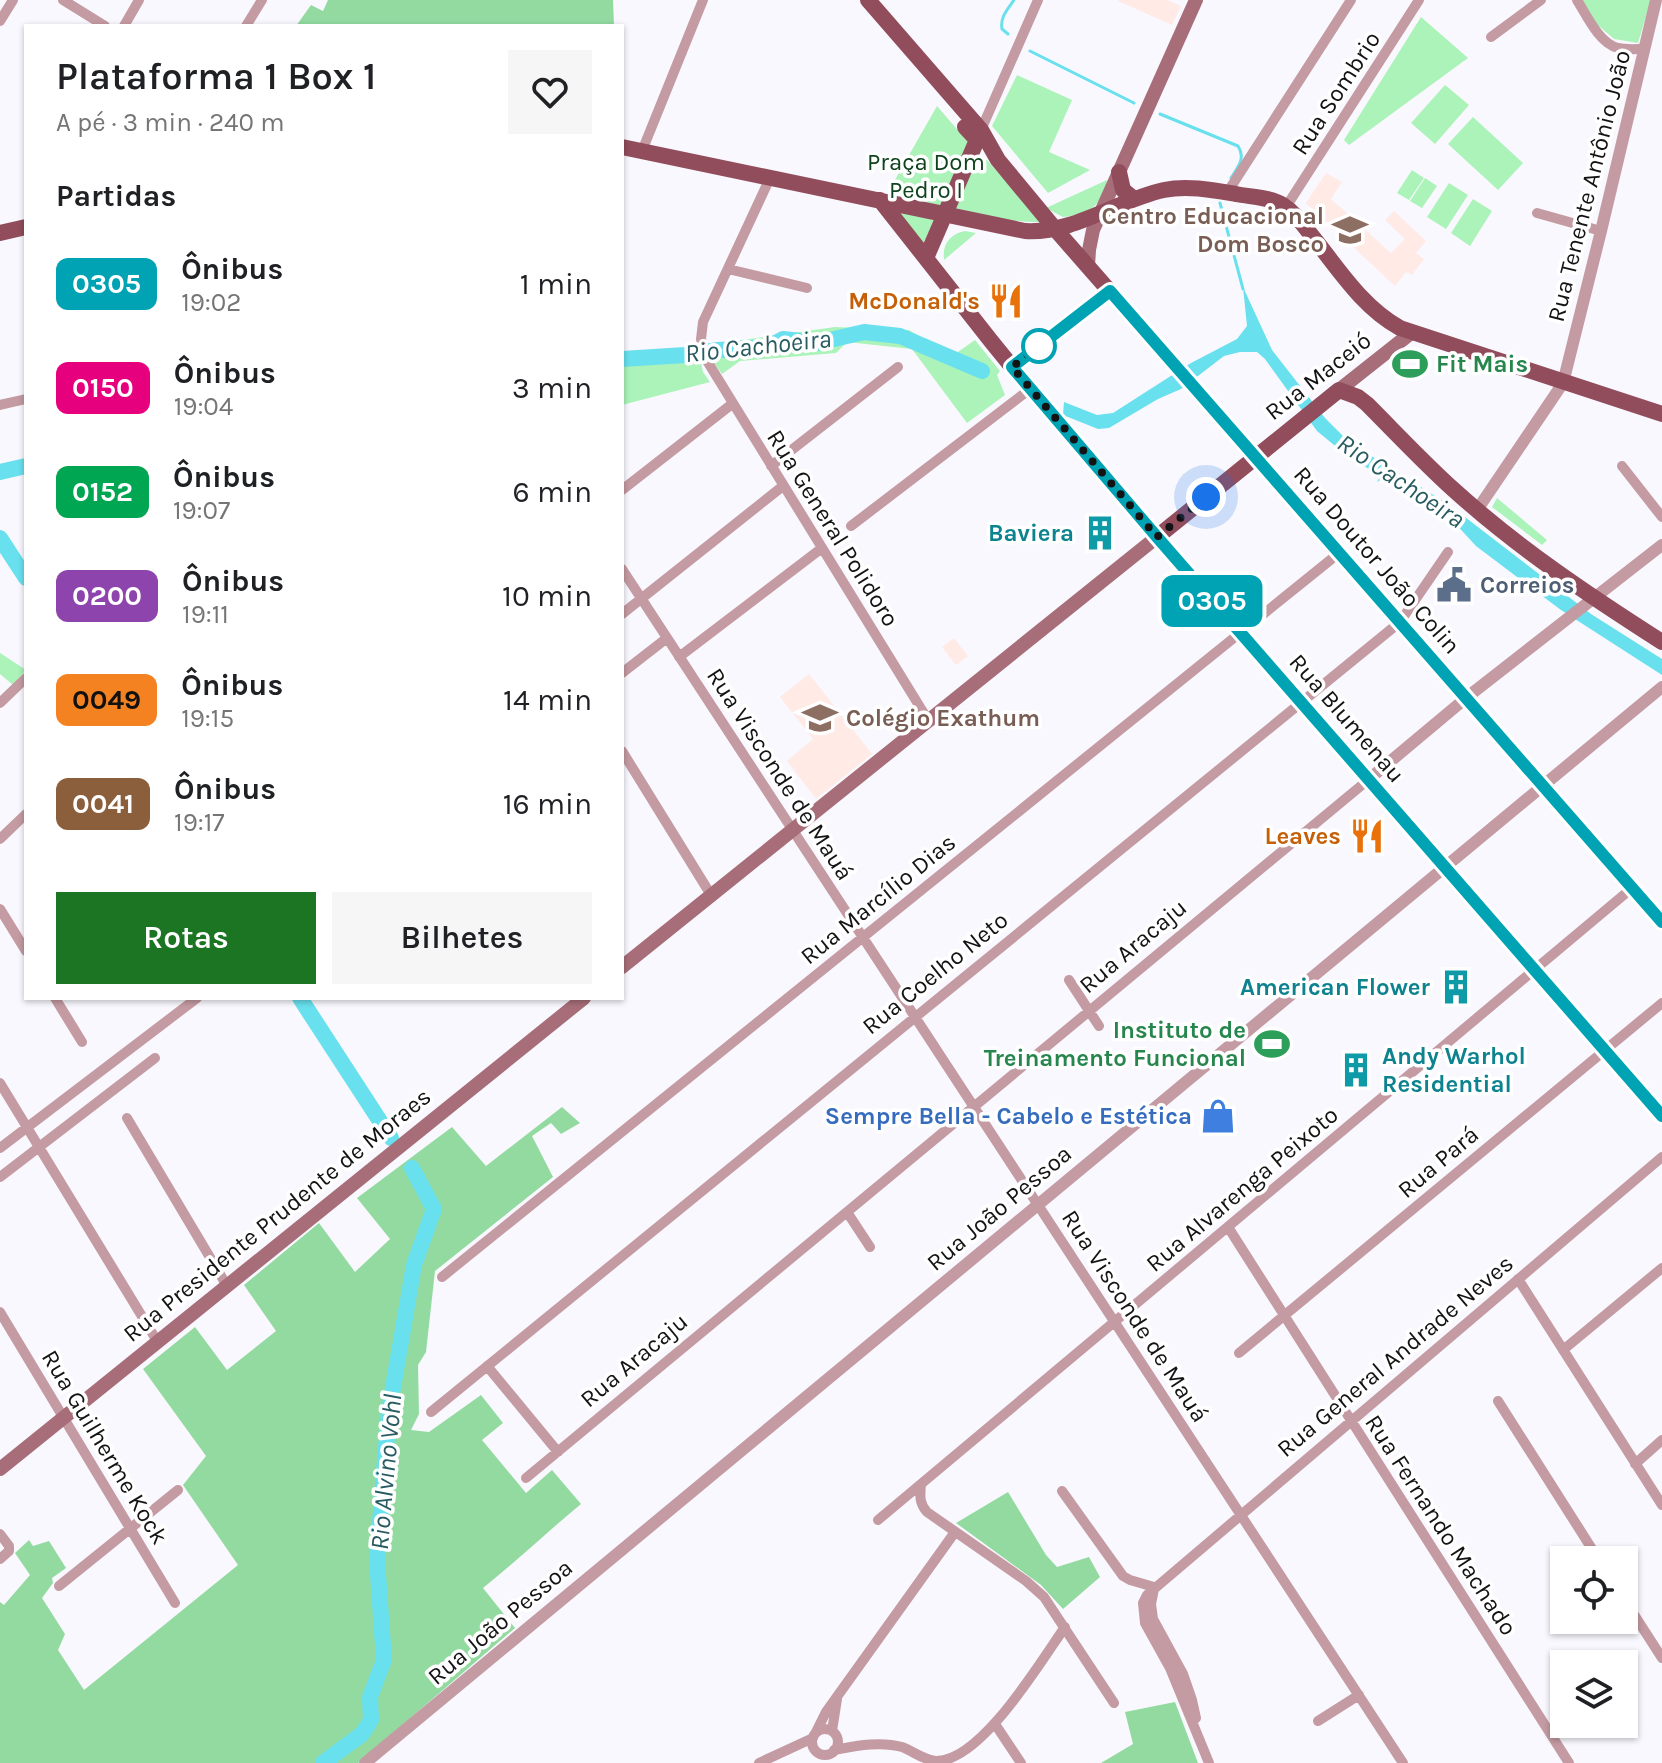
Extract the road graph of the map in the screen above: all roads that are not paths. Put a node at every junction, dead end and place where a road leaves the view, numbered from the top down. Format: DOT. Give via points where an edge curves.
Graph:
graph roads {
  1 [pos="13,0"];
  2 [pos="63,0"];
  3 [pos="139,0"];
  4 [pos="262,0"];
  5 [pos="703,0"];
  6 [pos="855,0"];
  7 [pos="868,0"];
  8 [pos="1038,0"];
  9 [pos="1196,0"];
  10 [pos="1351,0"];
  11 [pos="1419,0"];
  12 [pos="1541,0"];
  13 [pos="1577,0"];
  14 [pos="1656,0"];
  15 [pos="0,21"];
  16 [pos="102,24"];
  17 [pos="125,24"];
  18 [pos="247,24"];
  19 [pos="1491,37"];
  20 [pos="1644,49"];
  21 [pos="977,140"];
  22 [pos="624,147"];
  23 [pos="642,151"];
  24 [pos="1119,172"];
  25 [pos="770,178"];
  26 [pos="1227,193"];
  27 [pos="1134,199"];
  28 [pos="880,200"];
  29 [pos="1286,207"];
  30 [pos="1102,212"];
  31 [pos="1537,213"];
  32 [pos="945,214"];
  33 [pos="24,227"];
  34 [pos="1056,230"];
  35 [pos="1601,231"];
  36 [pos="0,233"];
  37 [pos="926,258"];
  38 [pos="1088,266"];
  39 [pos="728,269"];
  40 [pos="807,288"];
  41 [pos="1411,333"];
  42 [pos="898,367"];
  43 [pos="1563,383"];
  44 [pos="1030,389"];
  45 [pos="1339,390"];
  46 [pos="24,399"];
  47 [pos="732,404"];
  48 [pos="0,405"];
  49 [pos="1662,414"];
  50 [pos="1255,457"];
  51 [pos="771,466"];
  52 [pos="1622,466"];
  53 [pos="783,486"];
  54 [pos="624,488"];
  55 [pos="1477,510"];
  56 [pos="1662,517"];
  57 [pos="851,526"];
  58 [pos="1157,537"];
  59 [pos="1662,545"];
  60 [pos="822,548"];
  61 [pos="1448,552"];
  62 [pos="1339,553"];
  63 [pos="624,572"];
  64 [pos="641,599"];
  65 [pos="1589,602"];
  66 [pos="624,612"];
  67 [pos="1400,622"];
  68 [pos="1241,633"];
  69 [pos="667,638"];
  70 [pos="1662,642"];
  71 [pos="679,657"];
  72 [pos="624,671"];
  73 [pos="24,680"];
  74 [pos="1659,695"];
  75 [pos="1466,698"];
  76 [pos="1301,702"];
  77 [pos="0,703"];
  78 [pos="928,720"];
  79 [pos="624,754"];
  80 [pos="1368,780"];
  81 [pos="1543,786"];
  82 [pos="24,816"];
  83 [pos="793,830"];
  84 [pos="0,839"];
  85 [pos="1445,867"];
  86 [pos="1632,888"];
  87 [pos="711,895"];
  88 [pos="0,909"];
  89 [pos="1662,922"];
  90 [pos="863,937"];
  91 [pos="24,948"];
  92 [pos="624,965"];
  93 [pos="1534,970"];
  94 [pos="1069,980"];
  95 [pos="56,1000"];
  96 [pos="194,1000"];
  97 [pos="582,1000"];
  98 [pos="1662,1003"];
  99 [pos="1090,1011"];
  100 [pos="915,1017"];
  101 [pos="1099,1026"];
  102 [pos="82,1042"];
  103 [pos="1605,1050"];
  104 [pos="155,1058"];
  105 [pos="0,1083"];
  106 [pos="974,1107"];
  107 [pos="1662,1116"];
  108 [pos="127,1118"];
  109 [pos="27,1128"];
  110 [pos="39,1147"];
  111 [pos="0,1148"];
  112 [pos="1662,1157"];
  113 [pos="0,1177"];
  114 [pos="1038,1205"];
  115 [pos="847,1212"];
  116 [pos="1228,1227"];
  117 [pos="870,1247"];
  118 [pos="1662,1268"];
  119 [pos="442,1277"];
  120 [pos="1518,1279"];
  121 [pos="227,1286"];
  122 [pos="0,1312"];
  123 [pos="1284,1316"];
  124 [pos="1115,1322"];
  125 [pos="157,1341"];
  126 [pos="1563,1350"];
  127 [pos="1239,1353"];
  128 [pos="487,1366"];
  129 [pos="1498,1401"];
  130 [pos="431,1412"];
  131 [pos="64,1417"];
  132 [pos="1351,1420"];
  133 [pos="1662,1440"];
  134 [pos="558,1452"];
  135 [pos="1635,1464"];
  136 [pos="0,1469"];
  137 [pos="526,1478"];
  138 [pos="921,1484"];
  139 [pos="178,1490"];
  140 [pos="1062,1491"];
  141 [pos="1662,1505"];
  142 [pos="1240,1514"];
  143 [pos="878,1520"];
  144 [pos="130,1529"];
  145 [pos="955,1532"];
  146 [pos="0,1534"];
  147 [pos="1590,1546"];
  148 [pos="0,1559"];
  149 [pos="59,1586"];
  150 [pos="1154,1587"];
  151 [pos="175,1603"];
  152 [pos="1638,1621"];
  153 [pos="1065,1627"];
  154 [pos="1662,1658"];
  155 [pos="1359,1695"];
  156 [pos="837,1697"];
  157 [pos="1114,1703"];
  158 [pos="1318,1721"];
  159 [pos="995,1724"];
  160 [pos="835,1734"];
  161 [pos="814,1736"];
  162 [pos="862,1746"];
  163 [pos="784,1750"];
  164 [pos="826,1756"];
  165 [pos="365,1763"];
  166 [pos="759,1763"];
  167 [pos="1021,1763"];
  168 [pos="1209,1763"];
  169 [pos="1403,1763"];
  170 [pos="1569,1763"];
  1 -- 15 [label="street"];
  2 -- 16 [label="street"];
  3 -- 17 [label="street"];
  4 -- 18 [label="street"];
  5 -- 23 [label="street"];
  6 -- 21 [label="main road"];
  7 -- 21 [label="main road"];
  8 -- 21 [label="street"];
  9 -- 24 [label="main road"];
  10 -- 26 [label="street"];
  11 -- 29 [label="street, Rua Sombrio"];
  12 -- 19 [label="street"];
  13 -- 20 [label="street" via="1610,44"];
  14 -- 20 [label="street, Rua Tenente Antônio João"];
  20 -- 35 [label="street, Rua Tenente Antônio João"];
  21 -- 32 [label="main road"];
  21 -- 34 [label="main road, Rua Doutor João Colin"];
  22 -- 23 [label="main road"];
  23 -- 25 [label="main road"];
  24 -- 27 [label="main road" via="1123,190"];
  24 -- 30 [label="main road"];
  25 -- 28 [label="main road"];
  25 -- 39 [label="street"];
  26 -- 27 [label="main road" via="1174,188"];
  26 -- 29 [label="main road"];
  27 -- 30 [label="main road"];
  28 -- 32 [label="main road"];
  28 -- 37 [label="main road, Rua Blumenau"];
  29 -- 41 [label="main road" via="1358,294"];
  30 -- 34 [label="main road"];
  30 -- 38 [label="main road"];
  31 -- 35 [label="street"];
  32 -- 34 [label="main road" via="1025,231"];
  32 -- 37 [label="main road"];
  33 -- 36 [label="main road"];
  34 -- 38 [label="main road, Rua Doutor João Colin"];
  35 -- 43 [label="street, Rua Tenente Antônio João"];
  37 -- 44 [label="main road, Rua Blumenau"];
  38 -- 50 [label="main road, Rua Doutor João Colin"];
  39 -- 40 [label="street"];
  39 -- 47 [label="street, Rua General Polidoro" via="703,322 703,353"];
  41 -- 43 [label="main road"];
  41 -- 45 [label="main road, Rua Maceió"];
  42 -- 51 [label="street"];
  43 -- 49 [label="main road"];
  43 -- 55 [label="street"];
  44 -- 57 [label="street"];
  44 -- 58 [label="main road, Rua Blumenau"];
  45 -- 50 [label="main road, Rua Maceió"];
  45 -- 55 [label="main road" via="1367,404"];
  46 -- 48 [label="street"];
  47 -- 51 [label="street, Rua General Polidoro"];
  47 -- 54 [label="street"];
  50 -- 58 [label="main road"];
  50 -- 62 [label="main road, Rua Doutor João Colin"];
  51 -- 53 [label="street, Rua General Polidoro"];
  52 -- 56 [label="street"];
  53 -- 60 [label="street, Rua General Polidoro"];
  53 -- 64 [label="street"];
  55 -- 65 [label="main road"];
  58 -- 68 [label="main road, Rua Blumenau"];
  58 -- 78 [label="main road"];
  59 -- 65 [label="street, Rua Aracaju"];
  60 -- 71 [label="street"];
  60 -- 78 [label="street, Rua General Polidoro"];
  61 -- 67 [label="street, Rua Coelho Neto"];
  62 -- 67 [label="main road, Rua Doutor João Colin"];
  62 -- 68 [label="street, Rua Marcílio Dias"];
  63 -- 64 [label="street, Rua Visconde de Mauá"];
  64 -- 66 [label="street"];
  64 -- 69 [label="street, Rua Visconde de Mauá"];
  65 -- 70 [label="main road"];
  65 -- 75 [label="street, Rua Aracaju"];
  67 -- 75 [label="main road, Rua Doutor João Colin"];
  67 -- 76 [label="street, Rua Coelho Neto"];
  68 -- 76 [label="main road, Rua Blumenau"];
  68 -- 90 [label="street, Rua Marcílio Dias"];
  69 -- 71 [label="street, Rua Visconde de Mauá"];
  69 -- 72 [label="street"];
  71 -- 83 [label="street, Rua Visconde de Mauá"];
  73 -- 77 [label="street"];
  74 -- 81 [label="street, Rua João Pessoa"];
  75 -- 80 [label="street, Rua Aracaju"];
  75 -- 81 [label="main road, Rua Doutor João Colin"];
  76 -- 80 [label="main road, Rua Blumenau"];
  76 -- 100 [label="street, Rua Coelho Neto"];
  78 -- 83 [label="main road"];
  79 -- 87 [label="street"];
  80 -- 85 [label="main road, Rua Blumenau"];
  80 -- 99 [label="street, Rua Aracaju"];
  81 -- 85 [label="street, Rua João Pessoa"];
  81 -- 86 [label="main road, Rua Doutor João Colin"];
  82 -- 84 [label="street"];
  83 -- 87 [label="main road"];
  83 -- 90 [label="street, Rua Visconde de Mauá"];
  85 -- 93 [label="main road, Rua Blumenau"];
  85 -- 114 [label="street, Rua João Pessoa"];
  86 -- 89 [label="main road, Rua Doutor João Colin"];
  86 -- 93 [label="street, Rua Alvarenga Peixoto"];
  87 -- 92 [label="main road"];
  88 -- 91 [label="street"];
  90 -- 100 [label="street, Rua Visconde de Mauá"];
  90 -- 119 [label="street, Rua Marcílio Dias"];
  93 -- 103 [label="main road, Rua Blumenau"];
  93 -- 116 [label="street, Rua Alvarenga Peixoto"];
  94 -- 99 [label="street"];
  95 -- 102 [label="street"];
  96 -- 109 [label="street"];
  97 -- 121 [label="main road, Rua Presidente Prudente de Moraes"];
  98 -- 103 [label="street, Rua Pará"];
  99 -- 101 [label="street"];
  99 -- 106 [label="street, Rua Aracaju"];
  100 -- 106 [label="street, Rua Visconde de Mauá"];
  100 -- 128 [label="street, Rua Coelho Neto"];
  103 -- 107 [label="main road, Rua Blumenau"];
  103 -- 123 [label="street, Rua Pará"];
  104 -- 110 [label="street"];
  105 -- 109 [label="street"];
  106 -- 114 [label="street, Rua Visconde de Mauá"];
  106 -- 115 [label="street, Rua Aracaju"];
  108 -- 121 [label="street"];
  109 -- 110 [label="street"];
  109 -- 111 [label="street"];
  110 -- 113 [label="street"];
  110 -- 125 [label="street"];
  112 -- 120 [label="street, Rua General Andrade Neves"];
  114 -- 124 [label="street, Rua Visconde de Mauá"];
  114 -- 165 [label="street, Rua João Pessoa"];
  115 -- 117 [label="street"];
  115 -- 134 [label="street, Rua Aracaju"];
  116 -- 123 [label="street, Rua Fernando Machado"];
  116 -- 124 [label="street, Rua Alvarenga Peixoto"];
  118 -- 126 [label="street"];
  120 -- 126 [label="street"];
  120 -- 132 [label="street, Rua General Andrade Neves"];
  121 -- 125 [label="main road, Rua Presidente Prudente de Moraes"];
  122 -- 131 [label="street, Rua Guilherme Kock"];
  123 -- 127 [label="street, Rua Pará"];
  123 -- 132 [label="street, Rua Fernando Machado"];
  124 -- 138 [label="street, Rua Alvarenga Peixoto"];
  124 -- 142 [label="street, Rua Visconde de Mauá"];
  125 -- 131 [label="main road, Rua Presidente Prudente de Moraes"];
  126 -- 135 [label="street"];
  128 -- 130 [label="street, Rua Coelho Neto"];
  128 -- 134 [label="street"];
  129 -- 147 [label="street"];
  131 -- 136 [label="main road, Rua Presidente Prudente de Moraes"];
  131 -- 144 [label="street, Rua Guilherme Kock"];
  132 -- 142 [label="street, Rua General Andrade Neves"];
  132 -- 170 [label="street, Rua Fernando Machado"];
  133 -- 135 [label="street"];
  134 -- 137 [label="street, Rua Aracaju"];
  135 -- 141 [label="street"];
  138 -- 143 [label="street, Rua Alvarenga Peixoto"];
  138 -- 145 [label="street" via="922,1506"];
  139 -- 144 [label="street"];
  140 -- 150 [label="street" via="1123,1576"];
  142 -- 150 [label="street, Rua General Andrade Neves"];
  142 -- 155 [label="street, Rua Visconde de Mauá"];
  144 -- 149 [label="street"];
  144 -- 151 [label="street, Rua Guilherme Kock"];
  145 -- 153 [label="street" via="1037,1590"];
  145 -- 156 [label="street"];
  146 -- 148 [label="street" via="9,1546"];
  150 -- 168 [label="street" via="1143,1603 1145,1623 1170,1668"];
  152 -- 154 [label="street"];
  153 -- 157 [label="street"];
  153 -- 159 [label="street"];
  155 -- 158 [label="street"];
  155 -- 169 [label="street, Rua Visconde de Mauá"];
  156 -- 160 [label="street"];
  156 -- 161 [label="street"];
  159 -- 162 [label="street" via="968,1748 941,1760 889,1744"];
  159 -- 167 [label="street"];
  160 -- 161 [label="street" via="825,1729"];
  160 -- 162 [label="street"];
  160 -- 164 [label="street"];
  161 -- 163 [label="street"];
  161 -- 164 [label="street" via="813,1746"];
  162 -- 164 [label="street"];
  163 -- 164 [label="street"];
  163 -- 166 [label="street"];
}
